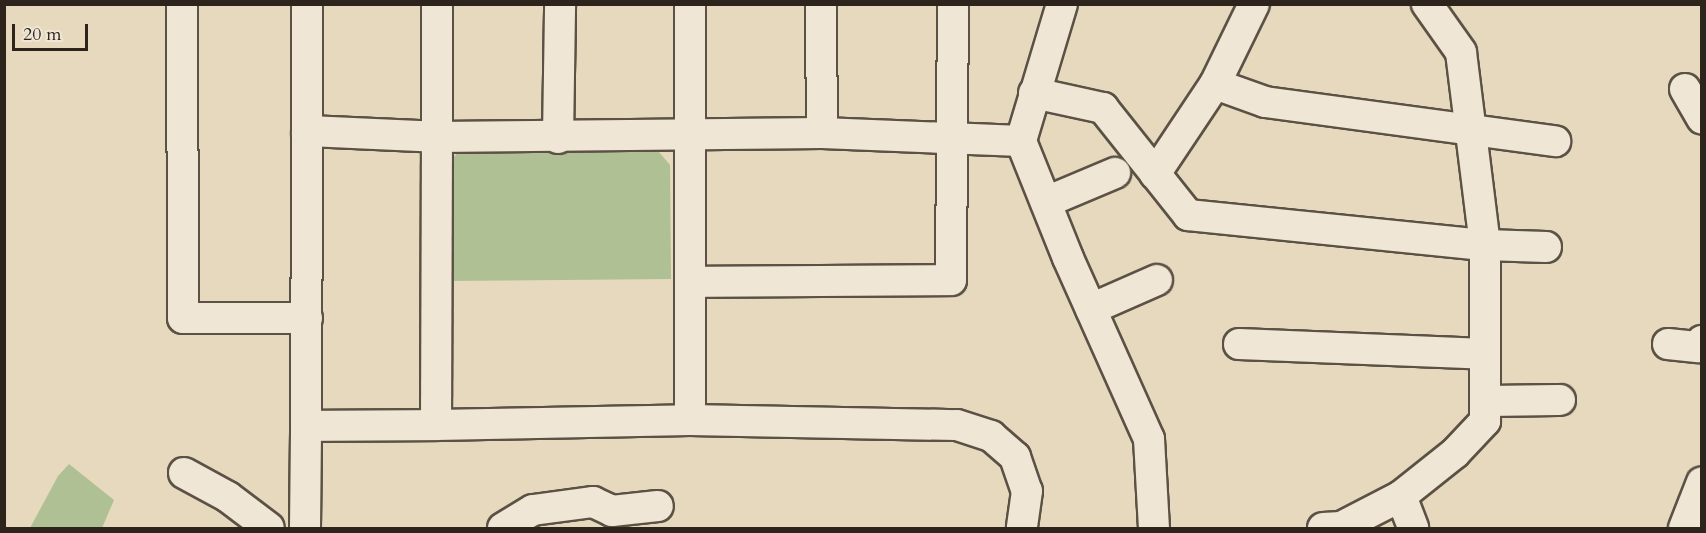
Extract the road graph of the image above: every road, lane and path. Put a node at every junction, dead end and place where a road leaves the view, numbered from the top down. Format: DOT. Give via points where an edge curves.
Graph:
graph roads {
  1 [pos="182,4"];
  2 [pos="307,4"];
  3 [pos="437,4"];
  4 [pos="560,4"];
  5 [pos="690,4"];
  6 [pos="821,4"];
  7 [pos="953,4"];
  8 [pos="1062,4"];
  9 [pos="1254,4"];
  10 [pos="1427,4"];
  11 [pos="1215,84"];
  12 [pos="1685,89"];
  13 [pos="1034,93"];
  14 [pos="1701,119"];
  15 [pos="1468,130"];
  16 [pos="307,131"];
  17 [pos="822,133"];
  18 [pos="688,136"];
  19 [pos="437,137"];
  20 [pos="955,137"];
  21 [pos="558,138"];
  22 [pos="1021,141"];
  23 [pos="1555,141"];
  24 [pos="1115,174"];
  25 [pos="1155,174"];
  26 [pos="1046,202"];
  27 [pos="1485,245"];
  28 [pos="1546,247"];
  29 [pos="1157,279"];
  30 [pos="690,282"];
  31 [pos="1091,309"];
  32 [pos="307,318"];
  33 [pos="1701,341"];
  34 [pos="1239,344"];
  35 [pos="1668,344"];
  36 [pos="1485,354"];
  37 [pos="1560,400"];
  38 [pos="1486,401"];
  39 [pos="690,420"];
  40 [pos="436,425"];
  41 [pos="306,426"];
  42 [pos="184,472"];
  43 [pos="1701,482"];
  44 [pos="1401,496"];
  45 [pos="658,506"];
  46 [pos="269,528"];
  47 [pos="305,528"];
  48 [pos="503,528"];
  49 [pos="1022,528"];
  50 [pos="1154,528"];
  51 [pos="1323,528"];
  52 [pos="1413,528"];
  53 [pos="1684,528"];
  1 -- 32 [label="street" via="183,318"];
  2 -- 16 [label="street"];
  3 -- 19 [label="street"];
  4 -- 21 [label="street"];
  5 -- 18 [label="street"];
  6 -- 17 [label="street"];
  7 -- 20 [label="street"];
  8 -- 13 [label="street"];
  9 -- 11 [label="street"];
  10 -- 15 [label="street" via="1461,52"];
  11 -- 15 [label="street" via="1265,102"];
  11 -- 25 [label="street"];
  12 -- 14 [label="street"];
  13 -- 22 [label="street"];
  13 -- 25 [label="street" via="1103,108"];
  15 -- 23 [label="street"];
  15 -- 27 [label="street"];
  16 -- 19 [label="street"];
  16 -- 32 [label="street"];
  17 -- 18 [label="street"];
  17 -- 20 [label="street"];
  18 -- 21 [label="street"];
  18 -- 30 [label="street"];
  19 -- 21 [label="street"];
  19 -- 40 [label="street"];
  20 -- 22 [label="street"];
  20 -- 30 [label="street" via="951,280"];
  22 -- 26 [label="street"];
  24 -- 26 [label="street"];
  25 -- 27 [label="street" via="1188,215"];
  26 -- 31 [label="street"];
  27 -- 28 [label="street"];
  27 -- 36 [label="street"];
  29 -- 31 [label="street"];
  30 -- 39 [label="street"];
  31 -- 50 [label="street" via="1149,439"];
  32 -- 41 [label="street"];
  33 -- 35 [label="street" via="1699,347"];
  34 -- 36 [label="street"];
  36 -- 38 [label="street"];
  37 -- 38 [label="street"];
  38 -- 44 [label="street" via="1482,429"];
  39 -- 40 [label="street"];
  39 -- 49 [label="street" via="947,424 978,430 1005,445 1021,468 1027,491"];
  40 -- 41 [label="street"];
  41 -- 47 [label="street"];
  42 -- 46 [label="street" via="228,497"];
  43 -- 53 [label="street"];
  44 -- 51 [label="street" via="1341,527"];
  44 -- 52 [label="street"];
  45 -- 48 [label="street" via="612,511 593,502 533,510"];
}
